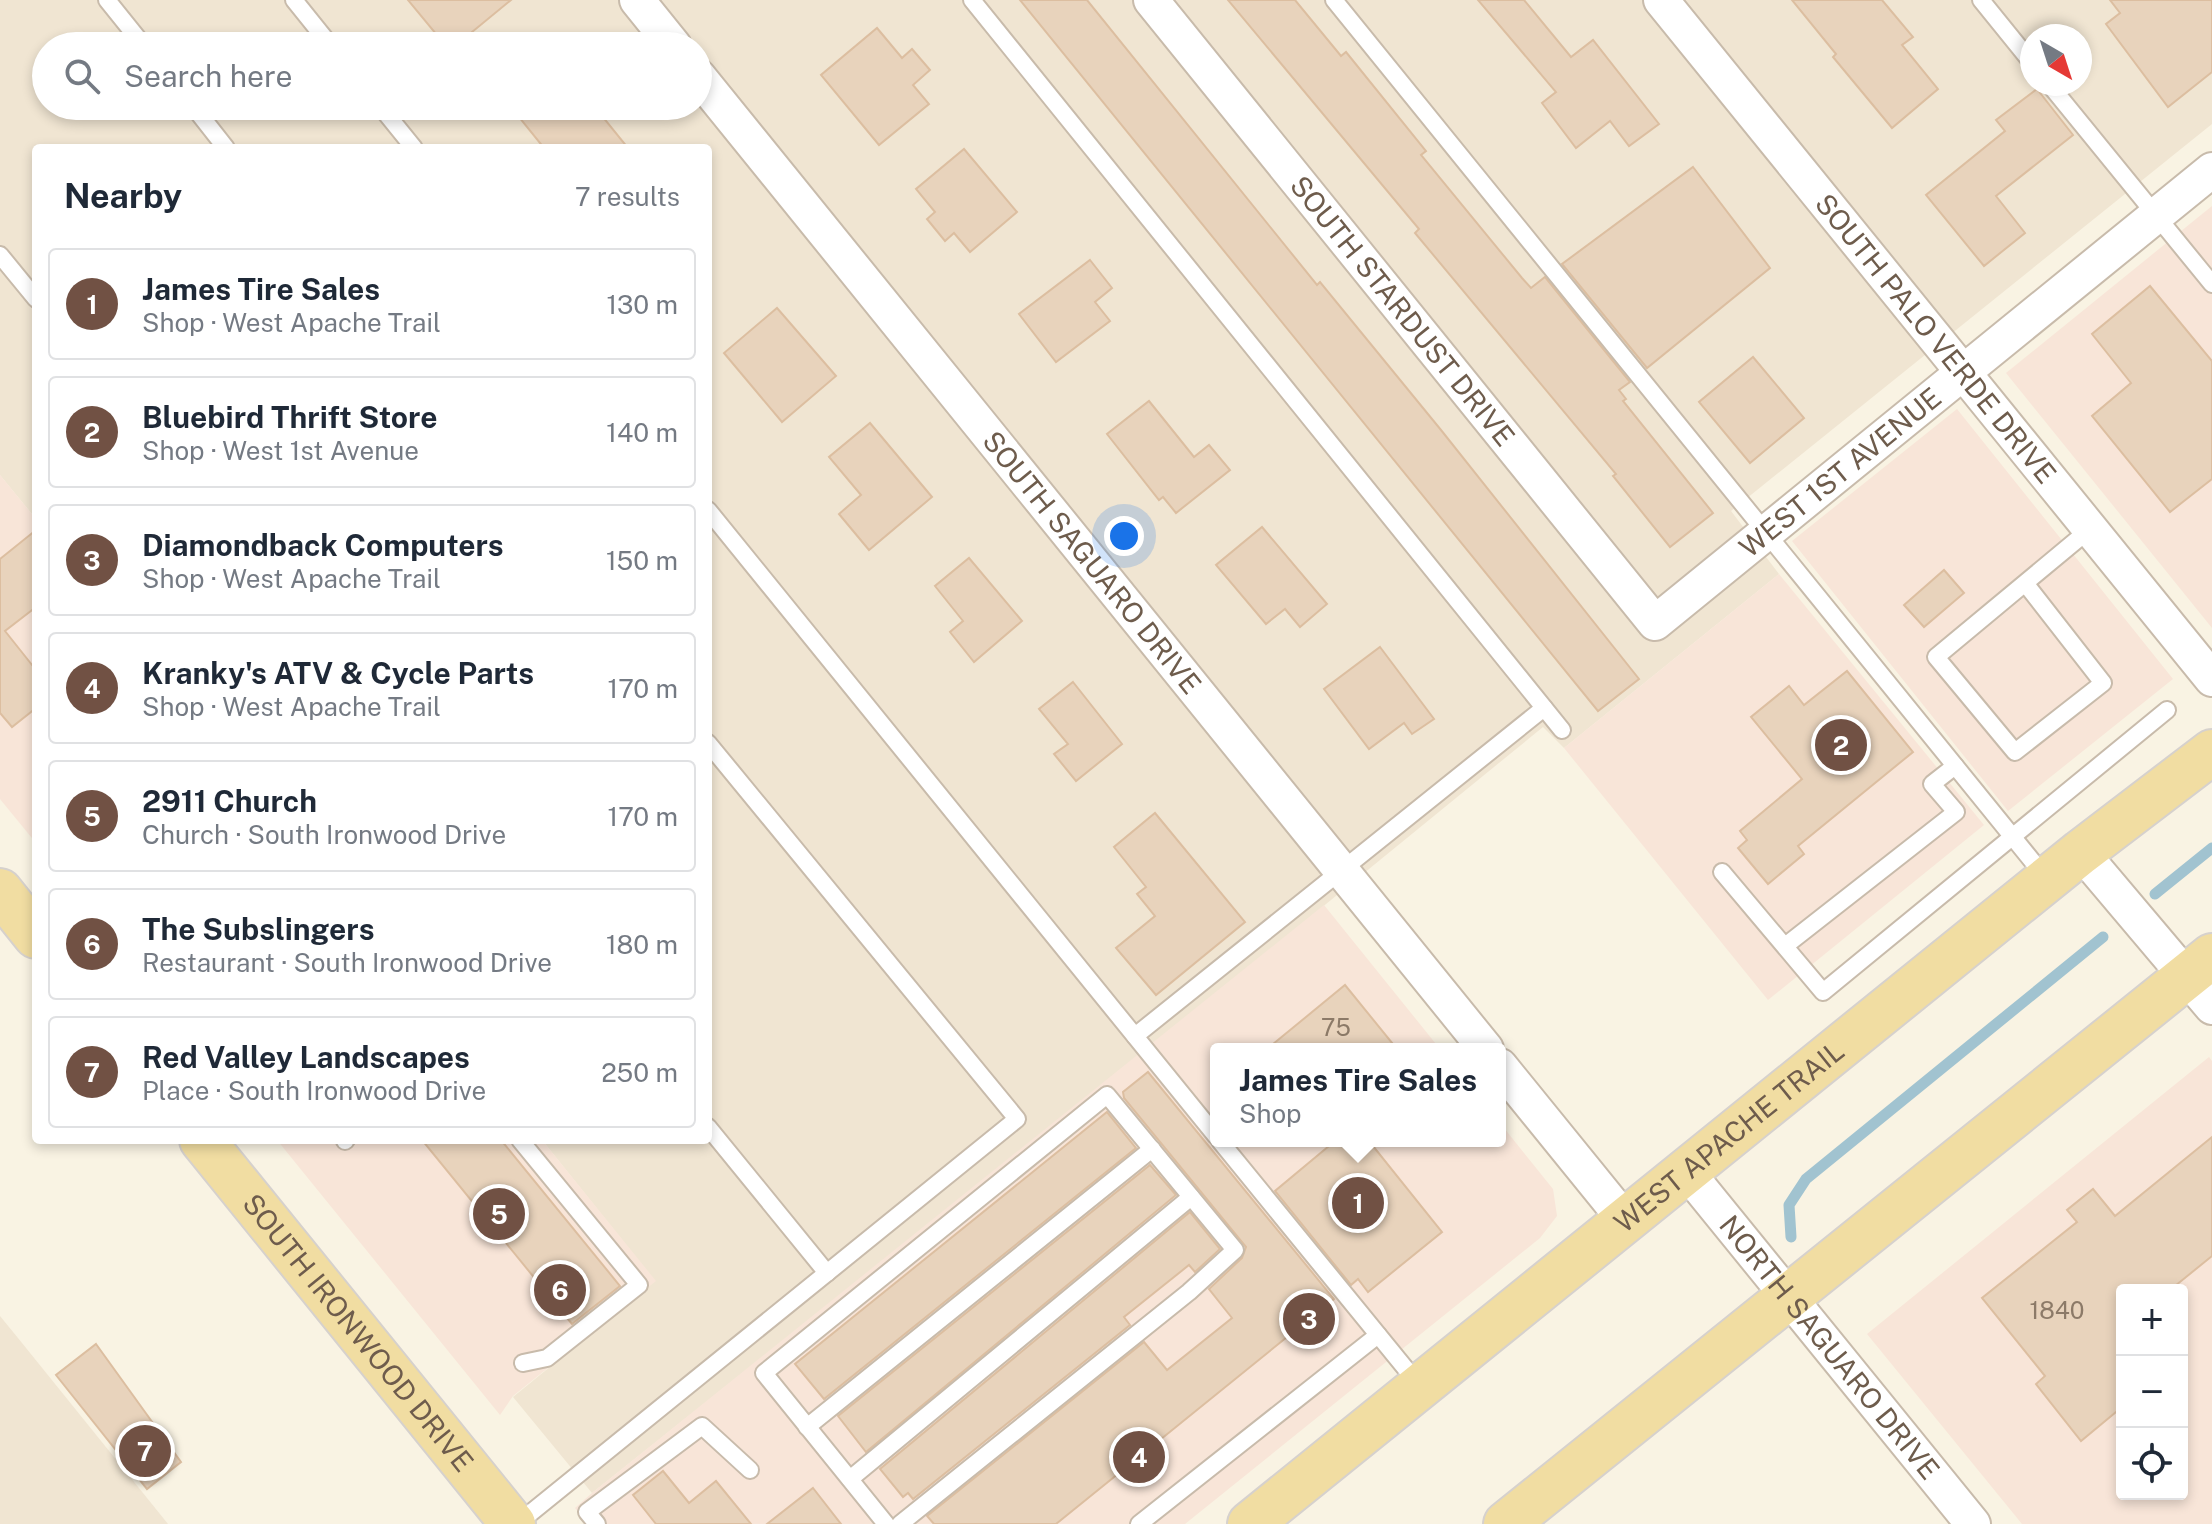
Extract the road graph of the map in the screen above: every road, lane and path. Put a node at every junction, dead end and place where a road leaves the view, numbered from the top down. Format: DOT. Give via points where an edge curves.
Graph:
graph roads {
  1 [pos="107,0"];
  2 [pos="294,0"];
  3 [pos="637,0"];
  4 [pos="972,0"];
  5 [pos="1151,0"];
  6 [pos="1334,0"];
  7 [pos="1661,0"];
  8 [pos="1981,0"];
  9 [pos="133,32"];
  10 [pos="320,32"];
  11 [pos="663,32"];
  12 [pos="2020,48"];
  13 [pos="712,93"];
  14 [pos="2059,96"];
  15 [pos="204,120"];
  16 [pos="391,120"];
  17 [pos="223,144"];
  18 [pos="411,144"];
  19 [pos="2212,170"];
  20 [pos="2156,215"];
  21 [pos="0,255"];
  22 [pos="2212,284"];
  23 [pos="32,294"];
  24 [pos="1962,372"];
  25 [pos="712,515"];
  26 [pos="2090,529"];
  27 [pos="1766,533"];
  28 [pos="2025,583"];
  29 [pos="1655,623"];
  30 [pos="2212,679"];
  31 [pos="1544,708"];
  32 [pos="2167,710"];
  33 [pos="1562,730"];
  34 [pos="712,748"];
  35 [pos="2212,752"];
  36 [pos="1955,766"];
  37 [pos="2013,838"];
  38 [pos="2081,852"];
  39 [pos="1341,869"];
  40 [pos="1722,872"];
  41 [pos="2047,879"];
  42 [pos="0,891"];
  43 [pos="32,931"];
  44 [pos="1785,946"];
  45 [pos="2204,980"];
  46 [pos="1135,1036"];
  47 [pos="1481,1043"];
  48 [pos="1506,1073"];
  49 [pos="1210,1129"];
  50 [pos="712,1132"];
  51 [pos="205,1144"];
  52 [pos="523,1144"];
  53 [pos="1225,1147"];
  54 [pos="1152,1149"];
  55 [pos="1687,1172"];
  56 [pos="1191,1197"];
  57 [pos="1625,1220"];
  58 [pos="827,1273"];
  59 [pos="1787,1296"];
  60 [pos="1378,1335"];
  61 [pos="523,1363"];
  62 [pos="1420,1386"];
  63 [pos="807,1427"];
  64 [pos="750,1470"];
  65 [pos="850,1479"];
  66 [pos="515,1524"];
  67 [pos="597,1524"];
  68 [pos="886,1524"];
  69 [pos="900,1524"];
  70 [pos="1139,1524"];
  71 [pos="1250,1524"];
  72 [pos="1506,1524"];
  73 [pos="1973,1524"];
  1 -- 9 [label="lane"];
  2 -- 10 [label="lane"];
  3 -- 11 [label="street"];
  4 -- 31 [label="lane"];
  5 -- 29 [label="street, SOUTH STARDUST DRIVE"];
  6 -- 27 [label="lane"];
  7 -- 24 [label="street, SOUTH PALO VERDE DRIVE"];
  8 -- 12 [label="lane"];
  13 -- 39 [label="street, SOUTH SAGUARO DRIVE"];
  14 -- 20 [label="lane"];
  15 -- 17 [label="lane"];
  16 -- 18 [label="lane"];
  19 -- 20 [label="street, WEST 1ST AVENUE"];
  20 -- 22 [label="lane"];
  20 -- 24 [label="street, WEST 1ST AVENUE"];
  21 -- 23 [label="lane"];
  24 -- 26 [label="street, SOUTH PALO VERDE DRIVE"];
  24 -- 27 [label="street, WEST 1ST AVENUE"];
  25 -- 46 [label="lane"];
  26 -- 28 [label="lane"];
  26 -- 30 [label="street, SOUTH PALO VERDE DRIVE"];
  27 -- 29 [label="street, WEST 1ST AVENUE"];
  27 -- 36 [label="lane"];
  28 -- 28 [label="lane" via="1936,657 2015,752 2103,683"];
  31 -- 33 [label="lane"];
  31 -- 39 [label="lane"];
  32 -- 37 [label="lane"];
  34 -- 58 [label="lane" via="1017,1119"];
  35 -- 38 [label="main road, WEST APACHE TRAIL"];
  36 -- 37 [label="lane"];
  36 -- 44 [label="lane" via="1932,784 1956,812"];
  37 -- 41 [label="lane"];
  37 -- 44 [label="lane" via="1823,992"];
  38 -- 41 [label="main road, WEST APACHE TRAIL"];
  38 -- 45 [label="street"];
  39 -- 46 [label="lane"];
  39 -- 47 [label="street, SOUTH SAGUARO DRIVE"];
  40 -- 44 [label="lane"];
  41 -- 55 [label="main road, WEST APACHE TRAIL"];
  42 -- 43 [label="main road"];
  45 -- 59 [label="main road"];
  46 -- 49 [label="lane"];
  48 -- 57 [label="street"];
  50 -- 58 [label="lane"];
  51 -- 66 [label="main road, SOUTH IRONWOOD DRIVE"];
  52 -- 61 [label="lane" via="639,1285 547,1358"];
  53 -- 60 [label="lane"];
  54 -- 56 [label="lane"];
  54 -- 63 [label="lane"];
  54 -- 63 [label="lane" via="1107,1095 764,1373"];
  55 -- 57 [label="main road, WEST APACHE TRAIL"];
  55 -- 59 [label="street, NORTH SAGUARO DRIVE"];
  56 -- 65 [label="lane"];
  56 -- 69 [label="lane" via="1235,1250"];
  57 -- 62 [label="main road, WEST APACHE TRAIL"];
  58 -- 66 [label="lane"];
  59 -- 72 [label="main road"];
  59 -- 73 [label="street, NORTH SAGUARO DRIVE"];
  60 -- 62 [label="lane"];
  60 -- 70 [label="lane"];
  62 -- 71 [label="main road, WEST APACHE TRAIL"];
  63 -- 65 [label="lane"];
  64 -- 67 [label="lane" via="702,1426 587,1512"];
  65 -- 68 [label="lane"];
}
